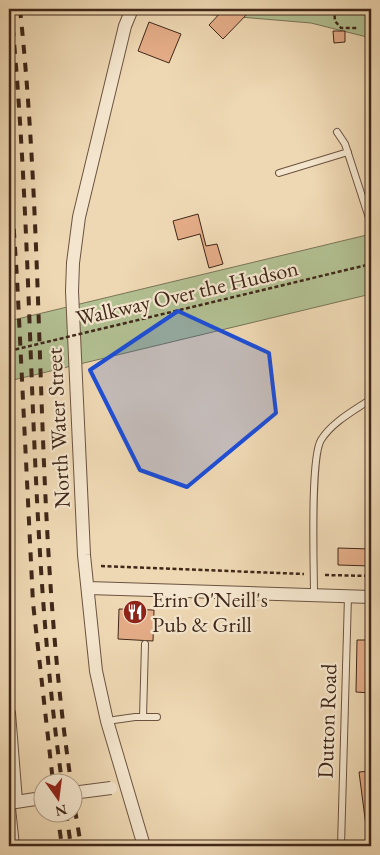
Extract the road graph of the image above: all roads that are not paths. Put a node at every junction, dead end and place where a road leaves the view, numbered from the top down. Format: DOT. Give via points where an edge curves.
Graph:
graph roads {
  1 [pos="132,9"];
  2 [pos="337,132"];
  3 [pos="348,152"];
  4 [pos="279,173"];
  5 [pos="371,224"];
  6 [pos="371,399"];
  7 [pos="88,588"];
  8 [pos="314,595"];
  9 [pos="348,596"];
  10 [pos="371,597"];
  11 [pos="145,644"];
  12 [pos="9,713"];
  13 [pos="143,717"];
  14 [pos="157,717"];
  15 [pos="106,721"];
  16 [pos="126,786"];
  17 [pos="82,792"];
  18 [pos="32,800"];
  19 [pos="14,803"];
  20 [pos="12,846"];
  21 [pos="144,846"];
  22 [pos="340,846"];
  1 -- 7 [label="street, North Water Street" via="125,26 84,199 73,263 81,505"];
  2 -- 3 [label="lane"];
  3 -- 4 [label="lane"];
  3 -- 5 [label="lane"];
  6 -- 8 [label="lane" via="338,422 325,434 318,447"];
  7 -- 8 [label="street"];
  7 -- 15 [label="street, North Water Street" via="97,679"];
  8 -- 9 [label="street"];
  9 -- 10 [label="street"];
  9 -- 22 [label="lane, Dutton Road"];
  11 -- 13 [label="lane"];
  12 -- 19 [label="street"];
  13 -- 14 [label="lane"];
  13 -- 15 [label="lane"];
  15 -- 16 [label="street, North Water Street"];
  16 -- 17 [label="street, bridge"];
  16 -- 21 [label="street, North Water Street"];
  18 -- 19 [label="street"];
  19 -- 20 [label="street"];
}
